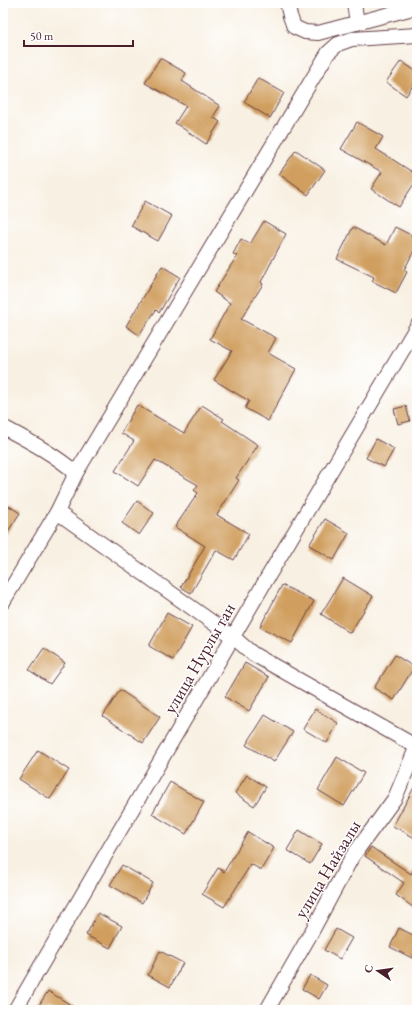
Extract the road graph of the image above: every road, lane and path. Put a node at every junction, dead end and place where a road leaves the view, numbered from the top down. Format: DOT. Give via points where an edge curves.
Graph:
graph roads {
  1 [pos="287,3"];
  2 [pos="354,3"];
  3 [pos="417,9"];
  4 [pos="357,23"];
  5 [pos="417,35"];
  6 [pos="417,326"];
  7 [pos="3,427"];
  8 [pos="76,473"];
  9 [pos="57,512"];
  10 [pos="3,602"];
  11 [pos="233,637"];
  12 [pos="417,746"];
  13 [pos="15,1010"];
  14 [pos="267,1010"];
  1 -- 4 [label="street" via="294,27 305,32 318,32"];
  2 -- 4 [label="street"];
  3 -- 4 [label="street"];
  5 -- 8 [label="street" via="352,39 338,44 328,53"];
  6 -- 11 [label="street, улица Нурлы тан"];
  7 -- 8 [label="street" via="49,452"];
  8 -- 9 [label="street"];
  9 -- 10 [label="street"];
  9 -- 11 [label="street"];
  11 -- 12 [label="street" via="252,654"];
  11 -- 13 [label="street, улица Нурлы тан"];
  12 -- 14 [label="street, улица Найзалы" via="395,798 352,857"];
}
